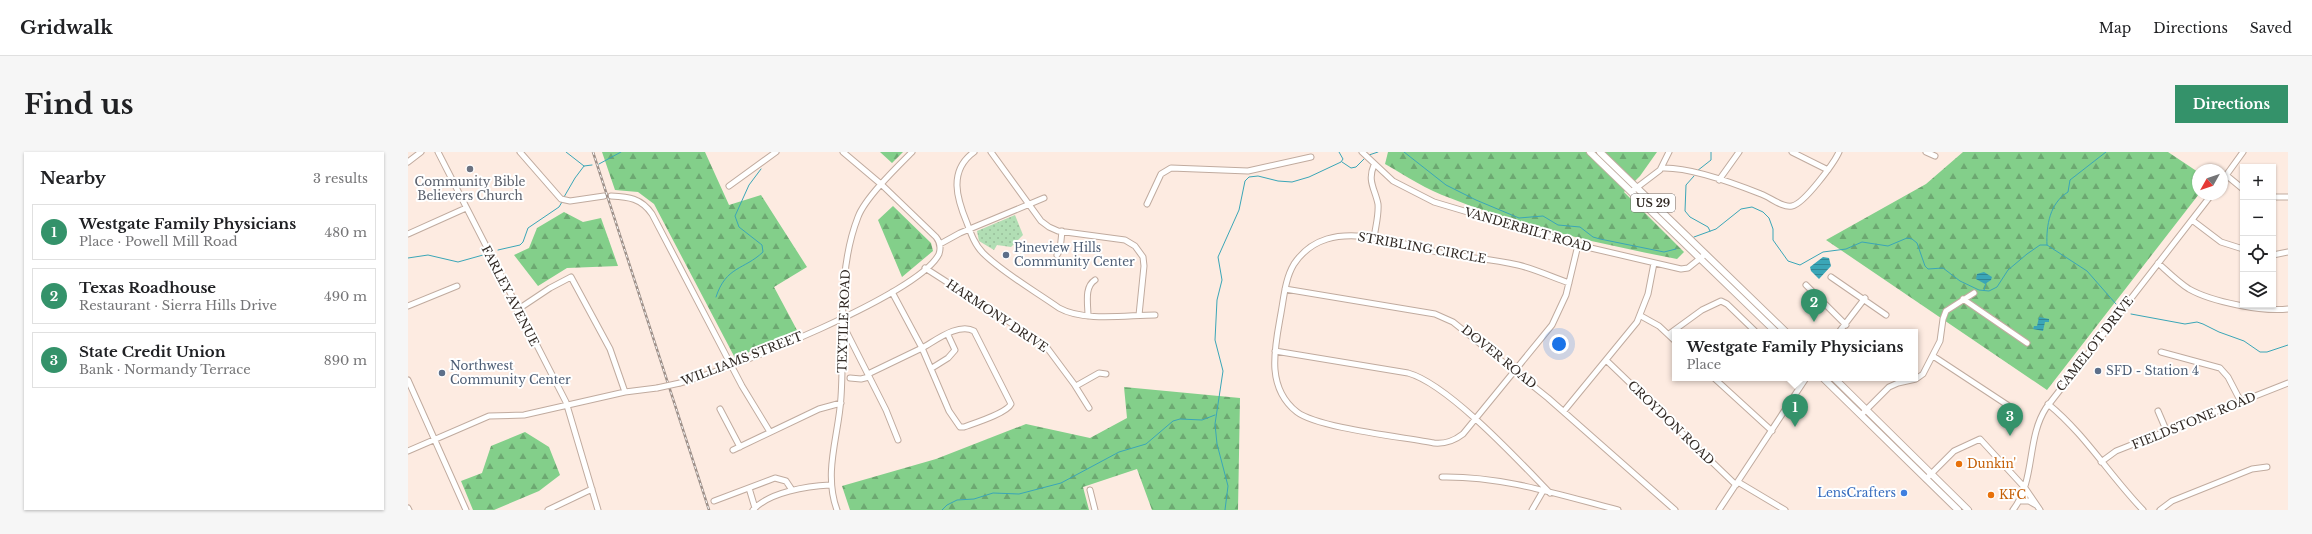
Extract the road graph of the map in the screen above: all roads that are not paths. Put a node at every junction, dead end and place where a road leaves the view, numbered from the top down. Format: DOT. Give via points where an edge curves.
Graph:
graph roads {
  1 [pos="421,152"];
  2 [pos="438,152"];
  3 [pos="520,152"];
  4 [pos="776,152"];
  5 [pos="843,152"];
  6 [pos="912,152"];
  7 [pos="974,152"];
  8 [pos="991,152"];
  9 [pos="1315,152"];
  10 [pos="1590,152"];
  11 [pos="1600,152"];
  12 [pos="1669,152"];
  13 [pos="1739,152"];
  14 [pos="1792,152"];
  15 [pos="1839,152"];
  16 [pos="1926,152"];
  17 [pos="2243,152"];
  18 [pos="1363,153"];
  19 [pos="1935,156"];
  20 [pos="408,162"];
  21 [pos="1374,165"];
  22 [pos="1662,168"];
  23 [pos="1828,170"];
  24 [pos="2228,172"];
  25 [pos="2228,177"];
  26 [pos="1719,180"];
  27 [pos="882,185"];
  28 [pos="729,186"];
  29 [pos="1636,187"];
  30 [pos="2240,187"];
  31 [pos="1631,192"];
  32 [pos="604,196"];
  33 [pos="611,196"];
  34 [pos="2276,197"];
  35 [pos="2288,197"];
  36 [pos="1044,198"];
  37 [pos="2207,200"];
  38 [pos="1029,204"];
  39 [pos="1147,204"];
  40 [pos="466,208"];
  41 [pos="2192,220"];
  42 [pos="969,229"];
  43 [pos="1062,231"];
  44 [pos="408,234"];
  45 [pos="1374,239"];
  46 [pos="940,244"];
  47 [pos="1578,245"];
  48 [pos="2240,248"];
  49 [pos="2288,252"];
  50 [pos="1705,254"];
  51 [pos="2276,254"];
  52 [pos="1057,255"];
  53 [pos="1699,260"];
  54 [pos="1654,262"];
  55 [pos="2158,263"];
  56 [pos="925,268"];
  57 [pos="1831,277"];
  58 [pos="1095,280"];
  59 [pos="1569,283"];
  60 [pos="1806,285"];
  61 [pos="457,286"];
  62 [pos="1285,289"];
  63 [pos="892,292"];
  64 [pos="1974,293"];
  65 [pos="1865,298"];
  66 [pos="1963,299"];
  67 [pos="408,306"];
  68 [pos="2288,309"];
  69 [pos="517,310"];
  70 [pos="1155,314"];
  71 [pos="1139,315"];
  72 [pos="1886,315"];
  73 [pos="1088,316"];
  74 [pos="1641,316"];
  75 [pos="844,317"];
  76 [pos="1846,325"];
  77 [pos="844,326"];
  78 [pos="1676,329"];
  79 [pos="1753,329"];
  80 [pos="1773,329"];
  81 [pos="1783,329"];
  82 [pos="1842,329"];
  83 [pos="1672,332"];
  84 [pos="1669,334"];
  85 [pos="948,335"];
  86 [pos="1672,337"];
  87 [pos="2027,343"];
  88 [pos="922,348"];
  89 [pos="1275,351"];
  90 [pos="2161,352"];
  91 [pos="1933,356"];
  92 [pos="1606,360"];
  93 [pos="732,365"];
  94 [pos="932,368"];
  95 [pos="1516,371"];
  96 [pos="1106,374"];
  97 [pos="869,375"];
  98 [pos="1918,377"];
  99 [pos="850,378"];
  100 [pos="408,380"];
  101 [pos="1717,381"];
  102 [pos="1803,381"];
  103 [pos="1826,381"];
  104 [pos="1837,381"];
  105 [pos="1905,381"];
  106 [pos="2288,382"];
  107 [pos="1076,386"];
  108 [pos="625,392"];
  109 [pos="2241,402"];
  110 [pos="841,403"];
  111 [pos="2048,404"];
  112 [pos="568,406"];
  113 [pos="1089,408"];
  114 [pos="720,409"];
  115 [pos="1865,410"];
  116 [pos="2015,410"];
  117 [pos="1564,411"];
  118 [pos="2158,411"];
  119 [pos="1861,415"];
  120 [pos="1475,420"];
  121 [pos="1772,431"];
  122 [pos="770,432"];
  123 [pos="2167,432"];
  124 [pos="434,439"];
  125 [pos="898,440"];
  126 [pos="740,447"];
  127 [pos="733,450"];
  128 [pos="408,451"];
  129 [pos="2100,462"];
  130 [pos="2267,467"];
  131 [pos="1931,474"];
  132 [pos="1442,477"];
  133 [pos="1926,479"];
  134 [pos="1737,484"];
  135 [pos="830,485"];
  136 [pos="748,488"];
  137 [pos="2025,488"];
  138 [pos="592,489"];
  139 [pos="792,490"];
  140 [pos="1090,490"];
  141 [pos="1543,491"];
  142 [pos="1550,493"];
  143 [pos="714,501"];
  144 [pos="2019,501"];
  145 [pos="2038,508"];
  146 [pos="552,509"];
  147 [pos="754,509"];
  148 [pos="1673,509"];
  149 [pos="466,510"];
  150 [pos="598,510"];
  151 [pos="837,510"];
  152 [pos="1095,510"];
  153 [pos="1532,510"];
  154 [pos="1618,510"];
  155 [pos="1719,510"];
  156 [pos="1785,510"];
  157 [pos="1958,510"];
  158 [pos="1968,510"];
  159 [pos="2013,510"];
  160 [pos="2144,510"];
  161 [pos="2160,510"];
  1 -- 20 [label="street"];
  2 -- 40 [label="street, FARLEY AVENUE"];
  3 -- 32 [label="street" via="561,199 570,201"];
  4 -- 28 [label="street"];
  5 -- 27 [label="street"];
  6 -- 27 [label="street, TEXTILE ROAD"];
  7 -- 42 [label="street" via="962,165 956,187"];
  8 -- 38 [label="street"];
  9 -- 39 [label="street" via="1311,157 1242,171 1171,168 1161,174"];
  10 -- 31 [label="main road, US 29"];
  11 -- 29 [label="main road, US 29"];
  12 -- 22 [label="street"];
  13 -- 26 [label="street"];
  14 -- 23 [label="street"];
  15 -- 23 [label="street"];
  16 -- 19 [label="street"];
  17 -- 24 [label="street"];
  18 -- 21 [label="street, VANDERBILT ROAD"];
  21 -- 45 [label="street" via="1370,182 1378,211"];
  21 -- 47 [label="street, VANDERBILT ROAD" via="1400,185 1429,200"];
  22 -- 26 [label="street" via="1681,169"];
  22 -- 29 [label="street"];
  23 -- 26 [label="street" via="1799,202 1791,206 1785,206 1762,194"];
  25 -- 30 [label="street"];
  27 -- 46 [label="street" via="936,236"];
  27 -- 75 [label="street, TEXTILE ROAD" via="860,211 855,225 846,270"];
  29 -- 31 [label="street"];
  29 -- 50 [label="main road, US 29"];
  31 -- 53 [label="main road, US 29"];
  33 -- 93 [label="street" via="634,198 648,209"];
  34 -- 35 [label="street"];
  36 -- 38 [label="street"];
  37 -- 41 [label="street, CAMELOT DRIVE"];
  38 -- 42 [label="street"];
  38 -- 43 [label="street" via="1049,228"];
  40 -- 44 [label="street"];
  40 -- 69 [label="street, FARLEY AVENUE"];
  41 -- 48 [label="street" via="2221,242"];
  41 -- 55 [label="street, CAMELOT DRIVE"];
  42 -- 46 [label="street"];
  42 -- 73 [label="street" via="976,244 988,258 1065,311"];
  43 -- 52 [label="street"];
  43 -- 71 [label="street" via="1125,240 1135,246 1144,266"];
  45 -- 59 [label="street, STRIBLING CIRCLE" via="1518,265"];
  45 -- 62 [label="street, STRIBLING CIRCLE" via="1342,236 1319,243 1305,252 1295,264"];
  46 -- 56 [label="street, WILLIAMS STREET" via="938,255"];
  47 -- 54 [label="street, VANDERBILT ROAD"];
  47 -- 59 [label="street, STRIBLING CIRCLE"];
  49 -- 51 [label="street"];
  50 -- 53 [label="street, VANDERBILT ROAD"];
  50 -- 81 [label="main road, US 29"];
  53 -- 54 [label="street, VANDERBILT ROAD" via="1684,269"];
  53 -- 80 [label="main road, US 29"];
  54 -- 74 [label="street"];
  55 -- 68 [label="street" via="2183,285 2200,294 2257,310"];
  55 -- 111 [label="street, CAMELOT DRIVE"];
  56 -- 63 [label="street, WILLIAMS STREET"];
  56 -- 107 [label="street, HARMONY DRIVE" via="1045,345"];
  57 -- 65 [label="street"];
  58 -- 73 [label="street" via="1088,290"];
  59 -- 95 [label="street, STRIBLING CIRCLE" via="1562,306 1552,325"];
  60 -- 76 [label="street"];
  61 -- 67 [label="street"];
  62 -- 89 [label="street, STRIBLING CIRCLE"];
  62 -- 95 [label="street, DOVER ROAD" via="1440,315 1464,328"];
  63 -- 75 [label="street, WILLIAMS STREET"];
  63 -- 88 [label="street"];
  64 -- 66 [label="street"];
  65 -- 72 [label="street"];
  65 -- 76 [label="street"];
  66 -- 87 [label="street"];
  66 -- 91 [label="street" via="1949,308 1944,315 1941,337"];
  69 -- 108 [label="street" via="550,288 571,278 610,349"];
  69 -- 112 [label="street, FARLEY AVENUE"];
  70 -- 71 [label="street"];
  71 -- 73 [label="street"];
  74 -- 84 [label="street"];
  74 -- 92 [label="street"];
  75 -- 77 [label="street, TEXTILE ROAD"];
  75 -- 93 [label="street, WILLIAMS STREET" via="790,343"];
  76 -- 82 [label="street"];
  77 -- 97 [label="street"];
  77 -- 110 [label="street, TEXTILE ROAD"];
  78 -- 79 [label="street" via="1714,302 1721,301"];
  83 -- 84 [label="street"];
  84 -- 86 [label="street"];
  85 -- 88 [label="street"];
  85 -- 94 [label="street" via="955,350"];
  85 -- 94 [label="street" via="962,328 975,332 1011,400 1010,406 990,417 961,427 949,411"];
  88 -- 94 [label="street"];
  88 -- 97 [label="street"];
  89 -- 120 [label="street" via="1415,375 1429,382"];
  89 -- 120 [label="street, STRIBLING CIRCLE" via="1275,372 1282,395 1298,412 1316,422 1439,444 1459,437"];
  90 -- 109 [label="street" via="2220,368 2228,377"];
  91 -- 98 [label="street"];
  91 -- 116 [label="street"];
  92 -- 117 [label="street"];
  92 -- 134 [label="street, CROYDON ROAD"];
  93 -- 108 [label="street, WILLIAMS STREET, bridge" via="680,383"];
  93 -- 122 [label="street" via="751,403"];
  95 -- 117 [label="street, DOVER ROAD"];
  95 -- 120 [label="street, STRIBLING CIRCLE"];
  96 -- 107 [label="street" via="1099,373"];
  97 -- 99 [label="street" via="861,379"];
  97 -- 125 [label="street"];
  100 -- 124 [label="street"];
  101 -- 121 [label="street"];
  102 -- 121 [label="street"];
  103 -- 119 [label="main road"];
  104 -- 115 [label="main road"];
  105 -- 115 [label="street" via="1893,385"];
  106 -- 109 [label="street, FIELDSTONE ROAD"];
  107 -- 113 [label="street, HARMONY DRIVE"];
  108 -- 112 [label="street, WILLIAMS STREET"];
  109 -- 123 [label="street, FIELDSTONE ROAD"];
  110 -- 122 [label="street" via="819,408"];
  110 -- 135 [label="street, TEXTILE ROAD"];
  111 -- 129 [label="street" via="2072,425"];
  111 -- 137 [label="street, CAMELOT DRIVE" via="2036,432"];
  112 -- 124 [label="street, WILLIAMS STREET" via="524,415 488,416"];
  112 -- 138 [label="street, FARLEY AVENUE"];
  114 -- 126 [label="street"];
  115 -- 119 [label="street"];
  115 -- 131 [label="main road"];
  117 -- 148 [label="street, DOVER ROAD"];
  118 -- 123 [label="street"];
  119 -- 133 [label="main road"];
  120 -- 142 [label="street"];
  121 -- 134 [label="street"];
  122 -- 126 [label="street"];
  123 -- 129 [label="street, FIELDSTONE ROAD" via="2116,451"];
  124 -- 128 [label="street, WILLIAMS STREET"];
  124 -- 149 [label="street"];
  126 -- 127 [label="street"];
  129 -- 160 [label="street"];
  130 -- 161 [label="street" via="2252,468 2172,501"];
  131 -- 133 [label="street"];
  131 -- 137 [label="street" via="1954,451 1980,439"];
  131 -- 158 [label="main road"];
  132 -- 141 [label="street" via="1470,476 1496,479"];
  133 -- 157 [label="main road"];
  134 -- 155 [label="street"];
  134 -- 156 [label="street, CROYDON ROAD"];
  135 -- 139 [label="street" via="804,486"];
  135 -- 151 [label="street, TEXTILE ROAD"];
  136 -- 139 [label="street" via="778,478 789,483"];
  136 -- 143 [label="street"];
  136 -- 147 [label="street"];
  137 -- 144 [label="street, CAMELOT DRIVE"];
  137 -- 145 [label="street"];
  138 -- 146 [label="street"];
  138 -- 150 [label="street, FARLEY AVENUE"];
  139 -- 147 [label="street"];
  140 -- 152 [label="street"];
  141 -- 142 [label="street"];
  141 -- 153 [label="street"];
  142 -- 154 [label="street"];
  144 -- 145 [label="street" via="2029,501"];
  144 -- 159 [label="street, CAMELOT DRIVE"];
}
